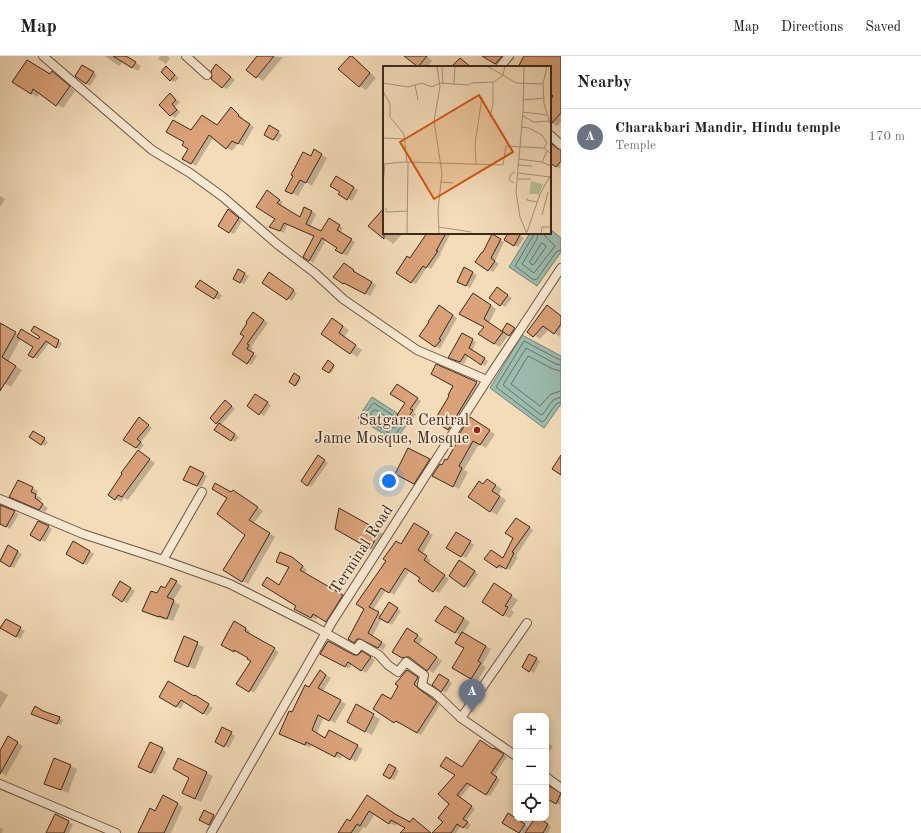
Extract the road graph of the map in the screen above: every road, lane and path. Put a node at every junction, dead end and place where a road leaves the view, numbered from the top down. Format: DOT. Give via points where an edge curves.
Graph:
graph roads {
  1 [pos="43,56"];
  2 [pos="186,56"];
  3 [pos="509,56"];
  4 [pos="501,66"];
  5 [pos="207,75"];
  6 [pos="551,136"];
  7 [pos="561,145"];
  8 [pos="561,268"];
  9 [pos="487,380"];
  10 [pos="202,492"];
  11 [pos="0,499"];
  12 [pos="163,560"];
  13 [pos="527,623"];
  14 [pos="326,632"];
  15 [pos="461,718"];
  16 [pos="513,754"];
  17 [pos="549,780"];
  18 [pos="0,784"];
  19 [pos="561,788"];
  20 [pos="116,833"];
  21 [pos="210,833"];
  1 -- 9 [label="street" via="152,150 223,197 343,299 418,350"];
  2 -- 5 [label="street"];
  3 -- 4 [label="street"];
  6 -- 7 [label="street"];
  8 -- 9 [label="street, Terminal Road"];
  9 -- 14 [label="street, Terminal Road"];
  10 -- 12 [label="street"];
  11 -- 12 [label="street" via="83,534"];
  12 -- 14 [label="street" via="230,584"];
  13 -- 15 [label="street"];
  14 -- 15 [label="street" via="356,650 360,644 379,655 398,672 406,662 424,675 422,685 436,694"];
  14 -- 21 [label="street, Terminal Road"];
  15 -- 16 [label="street"];
  17 -- 19 [label="street"];
  18 -- 20 [label="street"];
}
